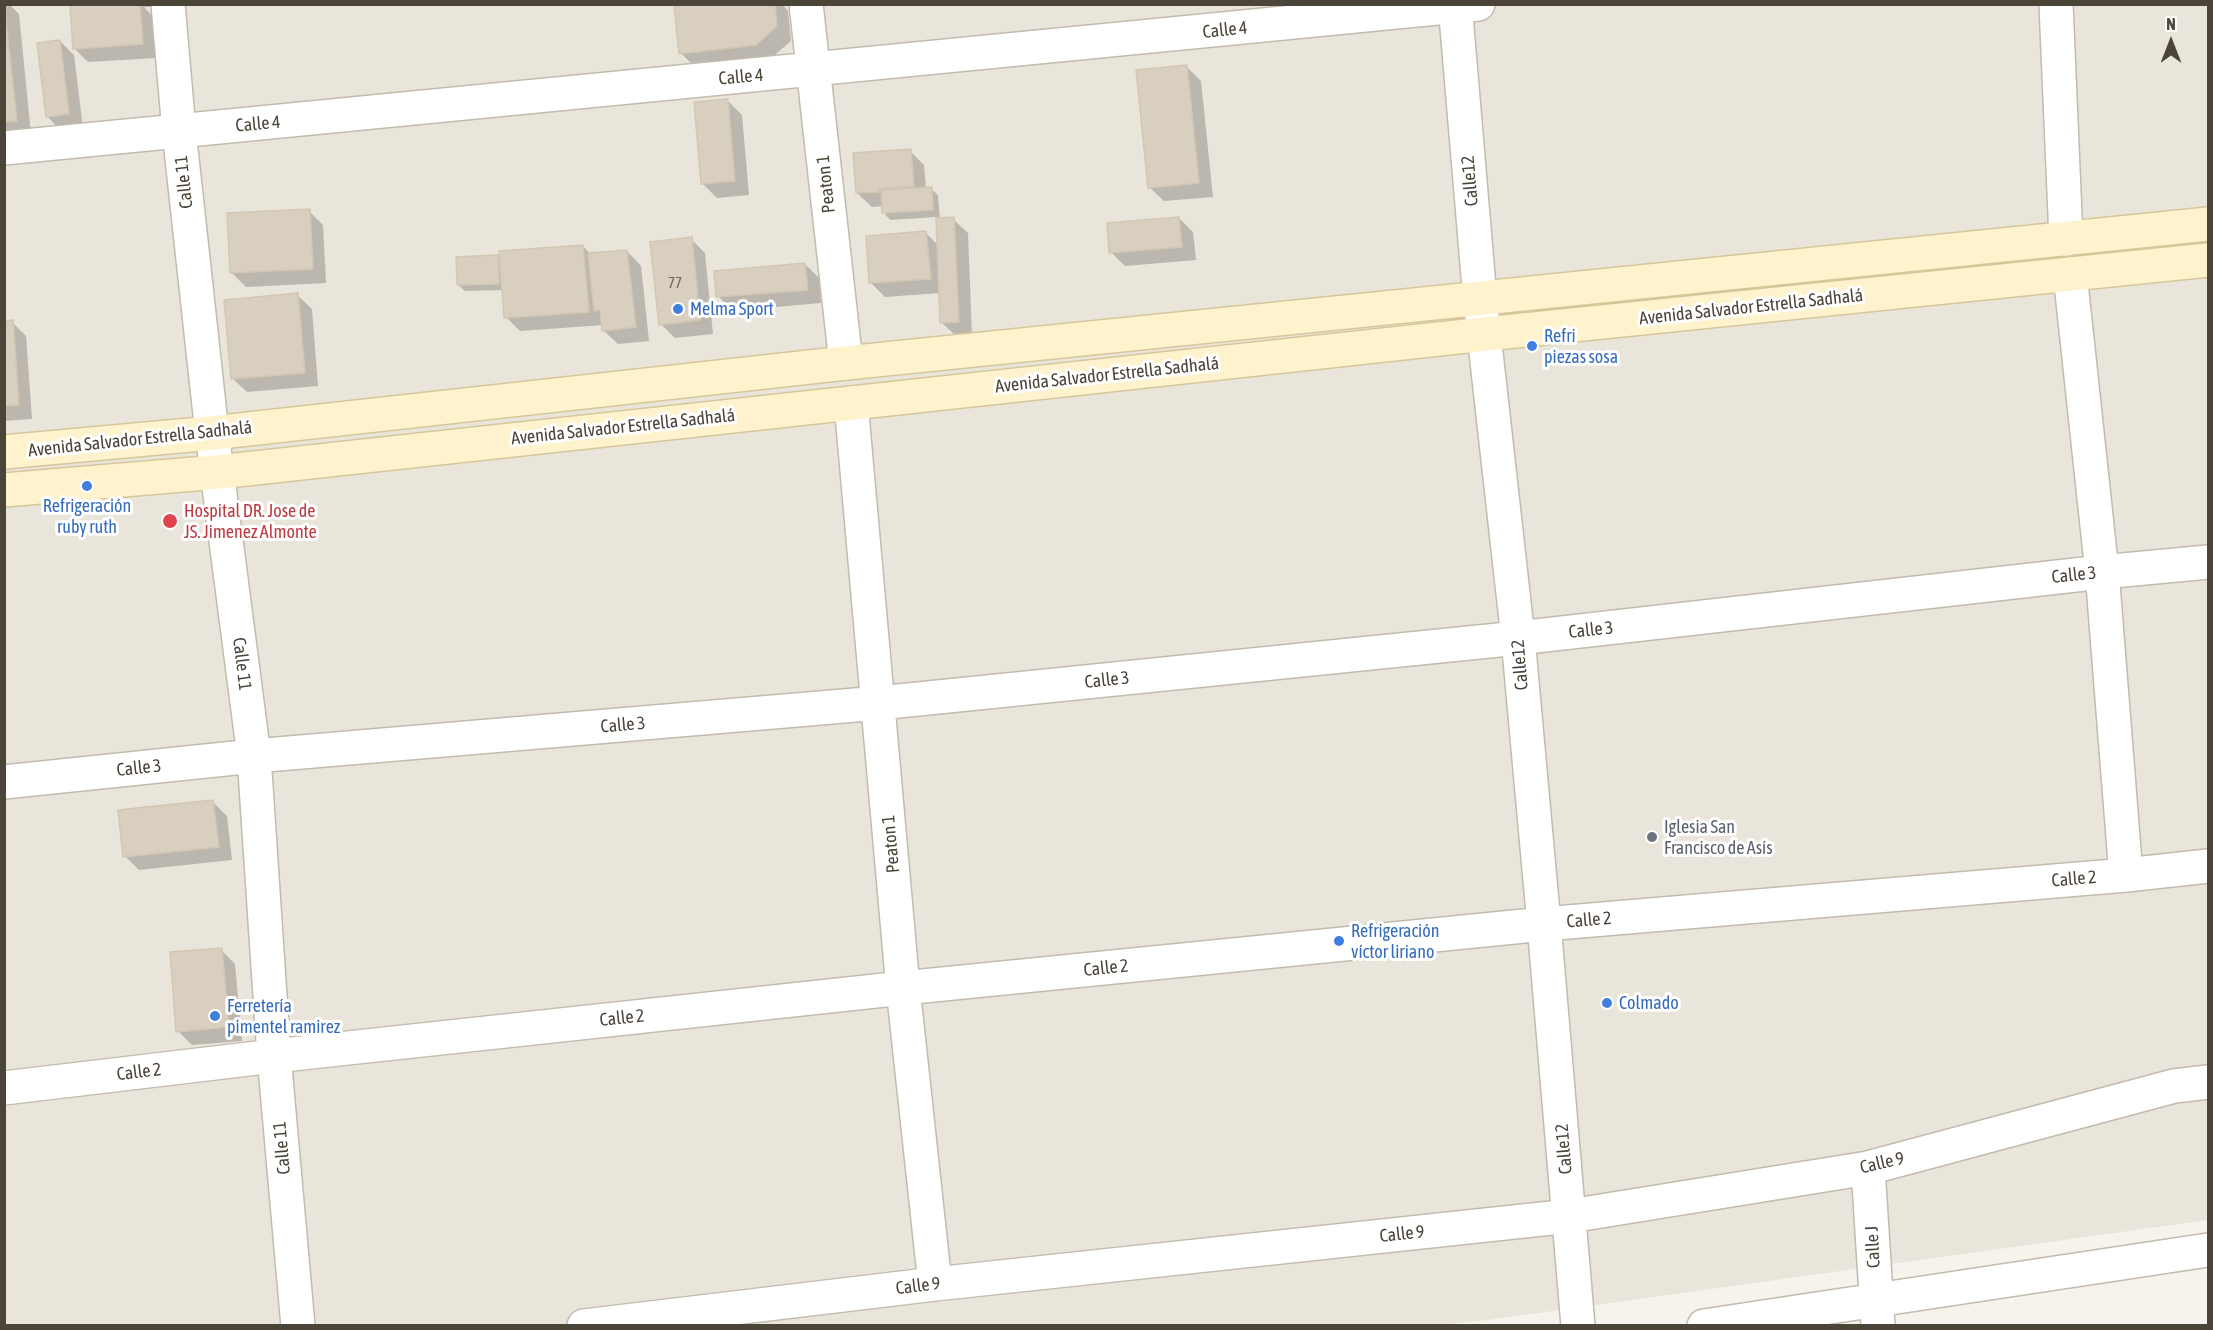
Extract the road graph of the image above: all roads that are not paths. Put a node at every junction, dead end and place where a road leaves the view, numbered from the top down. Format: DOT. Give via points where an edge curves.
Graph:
graph roads {
  1 [pos="168,4"];
  2 [pos="806,4"];
  3 [pos="2056,4"];
  4 [pos="1463,5"];
  5 [pos="813,70"];
  6 [pos="178,131"];
  7 [pos="4,148"];
  8 [pos="2208,224"];
  9 [pos="2066,239"];
  10 [pos="2208,260"];
  11 [pos="2070,274"];
  12 [pos="1480,299"];
  13 [pos="1485,334"];
  14 [pos="846,363"];
  15 [pos="851,403"];
  16 [pos="212,433"];
  17 [pos="4,452"];
  18 [pos="218,472"];
  19 [pos="4,490"];
  20 [pos="2208,562"];
  21 [pos="2102,572"];
  22 [pos="1518,638"];
  23 [pos="879,703"];
  24 [pos="254,756"];
  25 [pos="4,782"];
  26 [pos="2208,866"];
  27 [pos="2126,875"];
  28 [pos="1545,924"];
  29 [pos="903,988"];
  30 [pos="274,1056"];
  31 [pos="2208,1082"];
  32 [pos="4,1088"];
  33 [pos="1868,1168"];
  34 [pos="1570,1216"];
  35 [pos="2208,1250"];
  36 [pos="935,1284"];
  37 [pos="1877,1313"];
  38 [pos="298,1326"];
  39 [pos="584,1326"];
  40 [pos="1578,1326"];
  41 [pos="1704,1326"];
  1 -- 6 [label="street, Calle 11"];
  2 -- 5 [label="street, Peaton 1"];
  3 -- 9 [label="street"];
  4 -- 5 [label="street, Calle 4"];
  4 -- 12 [label="street, Calle12"];
  5 -- 6 [label="street, Calle 4"];
  5 -- 14 [label="street, Peaton 1"];
  6 -- 7 [label="street, Calle 4"];
  6 -- 16 [label="street, Calle 11"];
  8 -- 9 [label="main road, Avenida Salvador Estrella Sadhalá"];
  9 -- 12 [label="main road, Avenida Salvador Estrella Sadhalá"];
  10 -- 11 [label="main road, Avenida Salvador Estrella Sadhalá"];
  11 -- 13 [label="main road, Avenida Salvador Estrella Sadhalá"];
  11 -- 21 [label="street"];
  12 -- 13 [label="street, Calle12"];
  12 -- 14 [label="main road, Avenida Salvador Estrella Sadhalá"];
  13 -- 15 [label="main road, Avenida Salvador Estrella Sadhalá"];
  13 -- 22 [label="street, Calle12"];
  14 -- 16 [label="main road, Avenida Salvador Estrella Sadhalá"];
  15 -- 18 [label="main road, Avenida Salvador Estrella Sadhalá"];
  15 -- 23 [label="street, Peaton 1"];
  16 -- 17 [label="main road, Avenida Salvador Estrella Sadhalá"];
  16 -- 18 [label="street, Calle 11"];
  18 -- 19 [label="main road, Avenida Salvador Estrella Sadhalá"];
  18 -- 24 [label="street, Calle 11"];
  20 -- 21 [label="street, Calle 3"];
  21 -- 22 [label="street, Calle 3"];
  21 -- 27 [label="street"];
  22 -- 23 [label="street, Calle 3"];
  22 -- 28 [label="street, Calle12"];
  23 -- 24 [label="street, Calle 3"];
  23 -- 29 [label="street, Peaton 1"];
  24 -- 25 [label="street, Calle 3"];
  24 -- 30 [label="street, Calle 11"];
  26 -- 27 [label="street, Calle 2"];
  27 -- 28 [label="street, Calle 2"];
  28 -- 29 [label="street, Calle 2"];
  28 -- 34 [label="street, Calle12"];
  29 -- 30 [label="street, Calle 2"];
  29 -- 36 [label="street, Peaton 1"];
  30 -- 32 [label="street, Calle 2"];
  30 -- 38 [label="street, Calle 11"];
  31 -- 33 [label="street, Calle 9" via="2174,1086"];
  33 -- 34 [label="street, Calle 9"];
  33 -- 37 [label="street, Calle J"];
  34 -- 36 [label="street, Calle 9"];
  34 -- 40 [label="street, Calle12"];
  35 -- 37 [label="street"];
  36 -- 39 [label="street, Calle 9"];
  37 -- 41 [label="street"];
}
